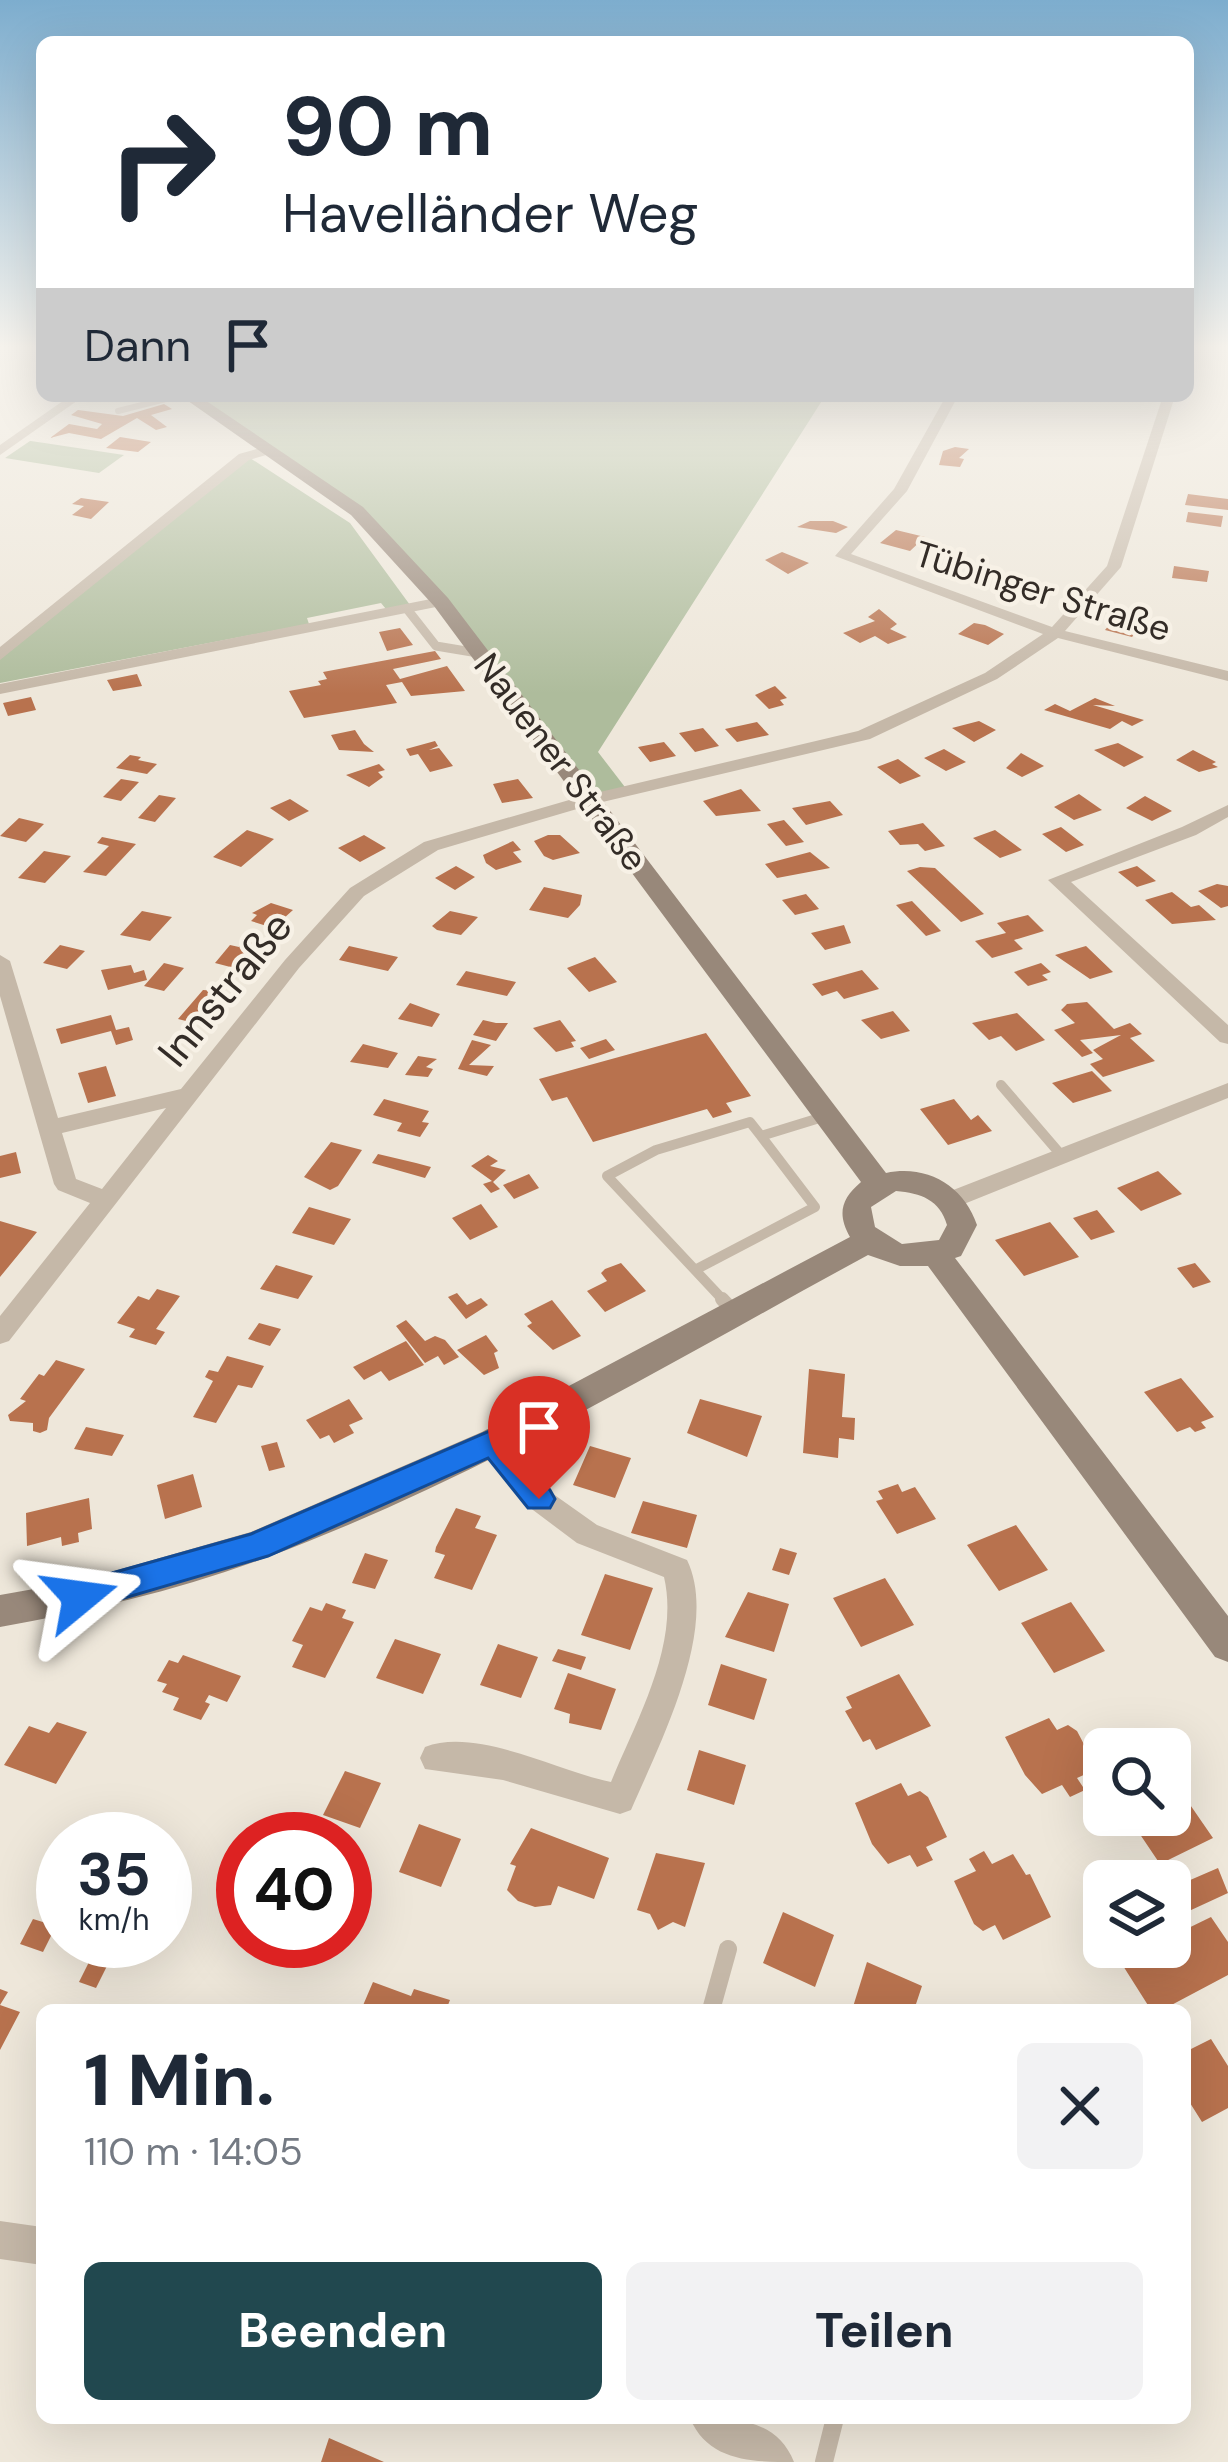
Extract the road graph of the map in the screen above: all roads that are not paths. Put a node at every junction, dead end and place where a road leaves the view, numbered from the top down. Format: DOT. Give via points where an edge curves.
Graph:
graph roads {
  1 [pos="235,465"];
  2 [pos="290,465"];
  3 [pos="914,465"];
  4 [pos="1148,465"];
  5 [pos="441,602"];
  6 [pos="406,609"];
  7 [pos="1055,633"];
  8 [pos="478,653"];
  9 [pos="0,655"];
  10 [pos="1228,676"];
  11 [pos="0,689"];
  12 [pos="589,800"];
  13 [pos="1228,810"];
  14 [pos="0,961"];
  15 [pos="1228,1037"];
  16 [pos="1001,1085"];
  17 [pos="1228,1090"];
  18 [pos="189,1096"];
  19 [pos="828,1115"];
  20 [pos="50,1128"];
  21 [pos="761,1136"];
  22 [pos="1062,1156"];
  23 [pos="879,1184"];
  24 [pos="951,1200"];
  25 [pos="107,1201"];
  26 [pos="868,1241"];
  27 [pos="936,1255"];
  28 [pos="695,1270"];
  29 [pos="735,1313"];
  30 [pos="0,1334"];
  31 [pos="494,1442"];
  32 [pos="0,1611"];
  33 [pos="1228,1646"];
  34 [pos="436,1759"];
  35 [pos="728,1949"];
  36 [pos="713,2004"];
  37 [pos="0,2240"];
  38 [pos="36,2245"];
  39 [pos="719,2424"];
  40 [pos="834,2424"];
  41 [pos="774,2462"];
  42 [pos="824,2462"];
  1 -- 9 [label="street"];
  2 -- 5 [label="main road, Nauener Straße" via="357,511"];
  3 -- 7 [label="street, Tübinger Straße" via="842,556"];
  4 -- 7 [label="street, Innstraße" via="1123,550"];
  5 -- 6 [label="street"];
  5 -- 8 [label="main road, Nauener Straße"];
  6 -- 8 [label="lane" via="436,646"];
  6 -- 11 [label="street"];
  7 -- 10 [label="street, Tübinger Straße"];
  7 -- 12 [label="street, Innstraße" via="937,705 864,735"];
  8 -- 12 [label="main road, Nauener Straße"];
  12 -- 18 [label="street, Innstraße" via="431,845 357,892"];
  12 -- 19 [label="main road, Nauener Straße"];
  13 -- 15 [label="street" via="1058,880"];
  14 -- 20 [label="street"];
  16 -- 22 [label="lane"];
  17 -- 22 [label="street"];
  18 -- 20 [label="street"];
  18 -- 25 [label="street, Innstraße"];
  19 -- 21 [label="lane"];
  19 -- 23 [label="main road, Nauener Straße"];
  20 -- 25 [label="street" via="66,1184"];
  21 -- 28 [label="lane" via="814,1207"];
  21 -- 28 [label="lane" via="750,1122 656,1150 607,1176"];
  22 -- 24 [label="street"];
  23 -- 24 [label="main road" via="926,1185"];
  23 -- 26 [label="main road" via="854,1215"];
  24 -- 27 [label="main road" via="958,1237"];
  25 -- 30 [label="street, Innstraße"];
  26 -- 27 [label="main road" via="899,1257"];
  26 -- 29 [label="main road"];
  27 -- 33 [label="main road"];
  28 -- 29 [label="lane"];
  29 -- 31 [label="main road"];
  31 -- 32 [label="main road" via="257,1546 80,1597"];
  31 -- 34 [label="street" via="539,1499 587,1534 677,1569 685,1587 679,1639 620,1799 459,1755"];
  35 -- 36 [label="lane"];
  37 -- 38 [label="street"];
  39 -- 41 [label="street"];
  40 -- 42 [label="lane"];
}
